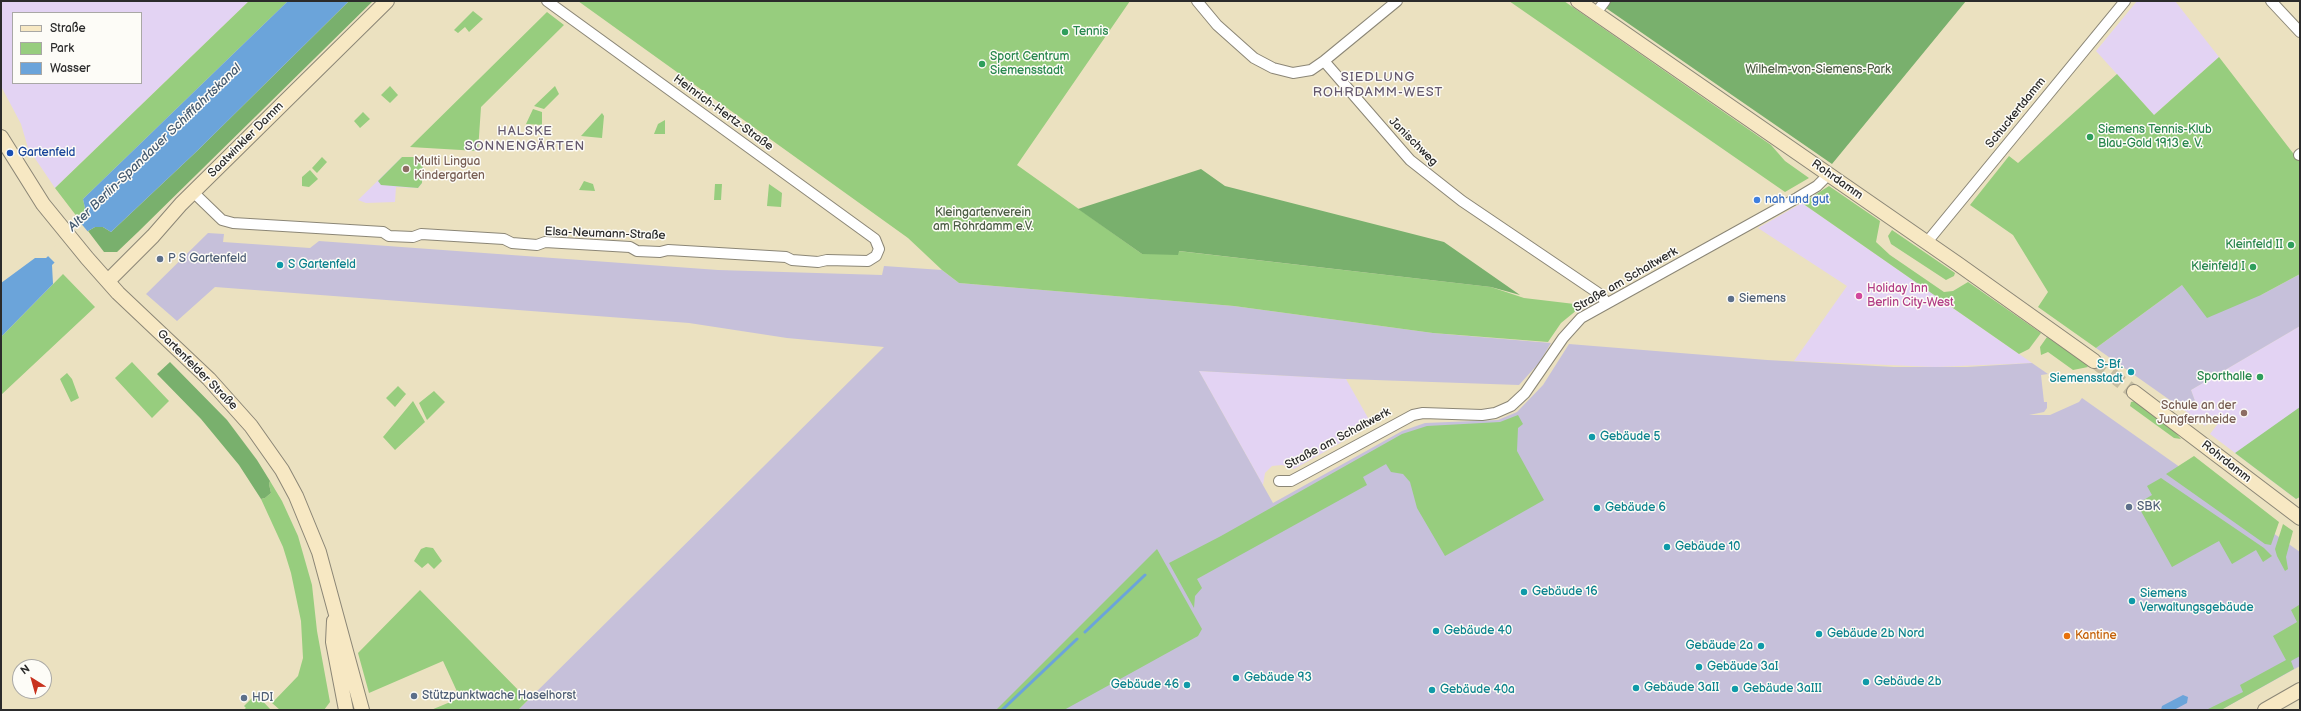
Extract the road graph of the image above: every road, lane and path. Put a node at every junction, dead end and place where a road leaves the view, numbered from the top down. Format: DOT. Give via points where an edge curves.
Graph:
graph roads {
  1 [pos="387,1"];
  2 [pos="547,1"];
  3 [pos="1197,1"];
  4 [pos="1397,1"];
  5 [pos="1578,1"];
  6 [pos="1604,1"];
  7 [pos="2125,1"];
  8 [pos="2271,1"];
  9 [pos="1596,13"];
  10 [pos="2300,32"];
  11 [pos="1324,61"];
  12 [pos="1,138"];
  13 [pos="1828,175"];
  14 [pos="193,192"];
  15 [pos="1927,242"];
  16 [pos="879,249"];
  17 [pos="108,281"];
  18 [pos="1606,303"];
  19 [pos="2094,362"];
  20 [pos="2134,392"];
  21 [pos="1279,481"];
  22 [pos="2298,514"];
  23 [pos="334,608"];
  24 [pos="2300,690"];
  25 [pos="346,710"];
  26 [pos="362,710"];
  27 [pos="2265,710"];
  1 -- 14 [label="main road, Saatwinkler Damm"];
  2 -- 16 [label="street, Heinrich-Hertz-Straße" via="875,239"];
  3 -- 11 [label="street" via="1217,25 1241,47 1272,68 1293,73 1304,72"];
  4 -- 11 [label="street"];
  5 -- 9 [label="main road, Rohrdamm"];
  6 -- 9 [label="street"];
  7 -- 15 [label="street, Schuckertdamm"];
  8 -- 10 [label="street"];
  9 -- 13 [label="main road, Rohrdamm"];
  11 -- 18 [label="street, Janischweg" via="1410,160 1465,204 1600,295"];
  12 -- 17 [label="main road, Gartenfelder Straße" via="35,193"];
  13 -- 15 [label="main road, Rohrdamm"];
  13 -- 18 [label="street, Straße am Schaltwerk" via="1817,186 1797,198"];
  14 -- 16 [label="street, Elsa-Neumann-Straße" via="222,220 233,223 383,232 389,236 414,237 420,234 504,239 512,244 537,245 545,242 630,247 636,251 668,250 786,257 792,260 818,262 868,261 876,256"];
  14 -- 17 [label="main road, Saatwinkler Damm" via="154,236"];
  15 -- 19 [label="main road, Rohrdamm"];
  17 -- 23 [label="main road, Gartenfelder Straße" via="209,379 267,448 296,496 307,520"];
  18 -- 21 [label="street, Straße am Schaltwerk" via="1573,326 1525,393 1502,411 1482,415 1423,413 1413,416 1291,481"];
  20 -- 22 [label="main road, Rohrdamm"];
  23 -- 25 [label="main road, Gartenfelder Straße" via="333,642"];
  23 -- 26 [label="main road, Gartenfelder Straße"];
  24 -- 27 [label="main road"];
}
